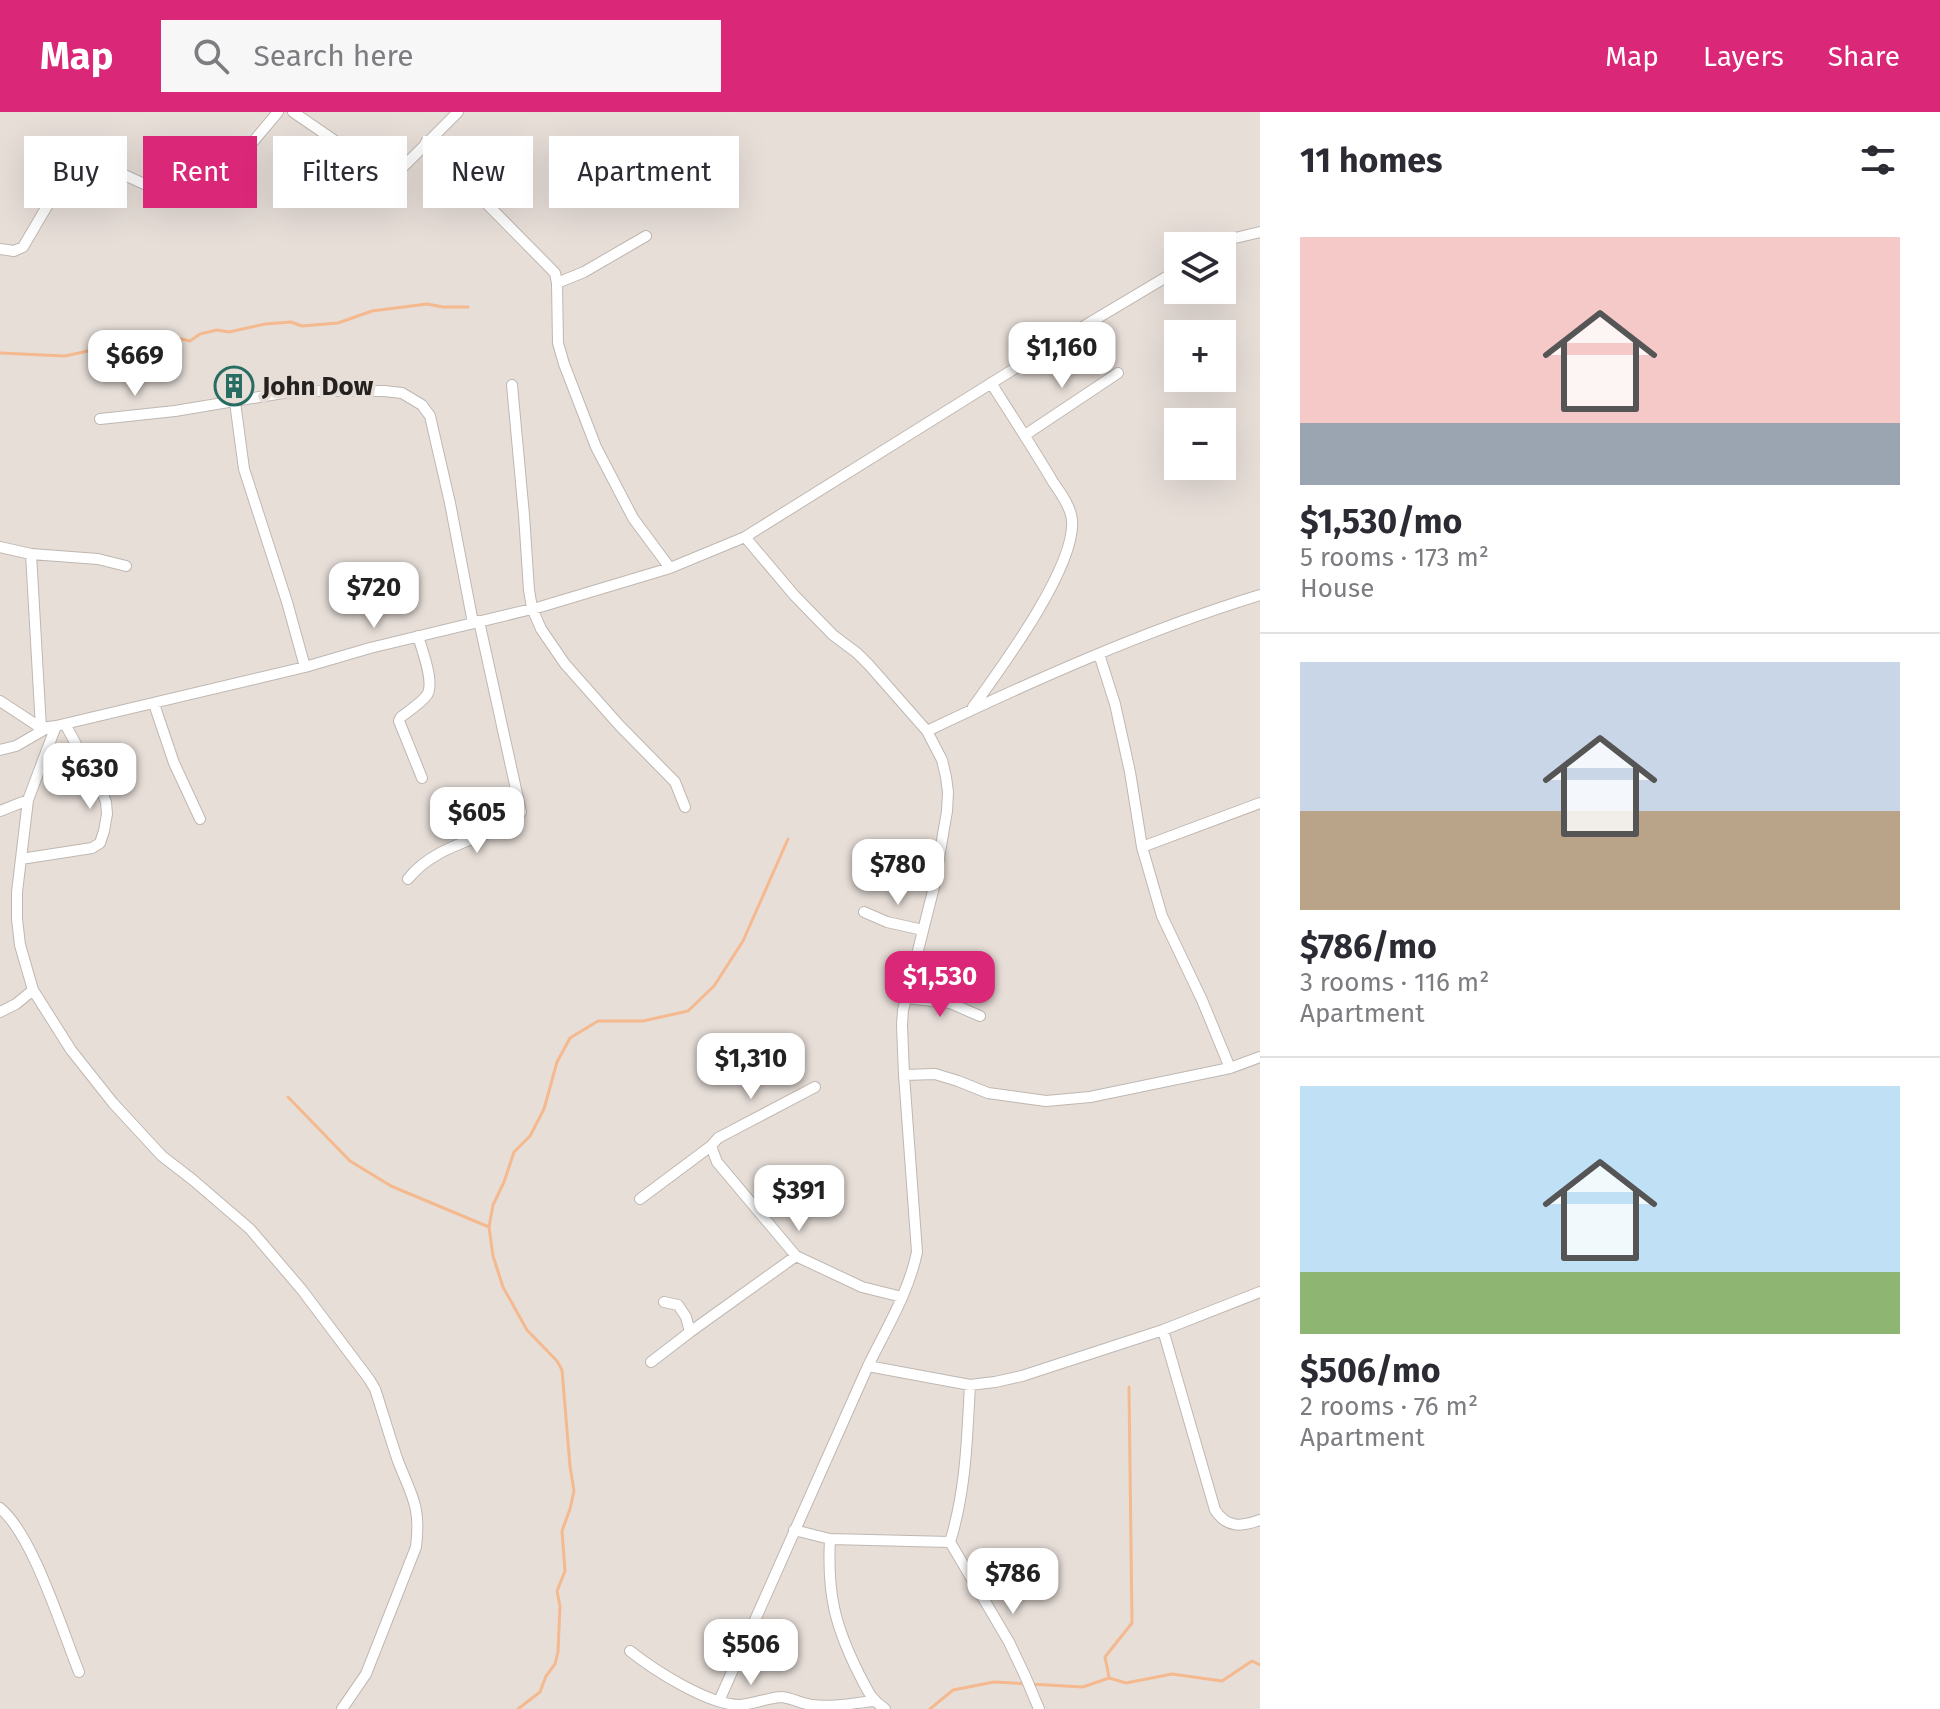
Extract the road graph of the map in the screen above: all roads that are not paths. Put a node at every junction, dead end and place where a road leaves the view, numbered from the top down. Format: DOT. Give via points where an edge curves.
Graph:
graph roads {
  1 [pos="278,112"];
  2 [pos="293,112"];
  3 [pos="458,112"];
  4 [pos="432,136"];
  5 [pos="423,145"];
  6 [pos="492,208"];
  7 [pos="1260,232"];
  8 [pos="646,236"];
  9 [pos="1236,238"];
  10 [pos="0,249"];
  11 [pos="1164,278"];
  12 [pos="557,283"];
  13 [pos="1118,373"];
  14 [pos="991,383"];
  15 [pos="512,385"];
  16 [pos="235,402"];
  17 [pos="100,419"];
  18 [pos="1025,435"];
  19 [pos="745,537"];
  20 [pos="0,547"];
  21 [pos="31,554"];
  22 [pos="126,566"];
  23 [pos="670,568"];
  24 [pos="1260,595"];
  25 [pos="532,608"];
  26 [pos="476,622"];
  27 [pos="418,636"];
  28 [pos="1099,654"];
  29 [pos="305,667"];
  30 [pos="0,701"];
  31 [pos="154,704"];
  32 [pos="970,710"];
  33 [pos="53,726"];
  34 [pos="927,731"];
  35 [pos="0,750"];
  36 [pos="422,778"];
  37 [pos="28,800"];
  38 [pos="1260,803"];
  39 [pos="685,807"];
  40 [pos="0,811"];
  41 [pos="200,819"];
  42 [pos="1142,847"];
  43 [pos="21,859"];
  44 [pos="408,879"];
  45 [pos="864,912"];
  46 [pos="923,930"];
  47 [pos="33,990"];
  48 [pos="907,998"];
  49 [pos="0,1012"];
  50 [pos="980,1016"];
  51 [pos="1260,1057"];
  52 [pos="1230,1068"];
  53 [pos="904,1075"];
  54 [pos="815,1087"];
  55 [pos="711,1146"];
  56 [pos="640,1199"];
  57 [pos="796,1256"];
  58 [pos="1260,1292"];
  59 [pos="902,1297"];
  60 [pos="664,1302"];
  61 [pos="1163,1330"];
  62 [pos="690,1332"];
  63 [pos="651,1362"];
  64 [pos="868,1366"];
  65 [pos="970,1385"];
  66 [pos="0,1508"];
  67 [pos="1260,1520"];
  68 [pos="794,1530"];
  69 [pos="830,1539"];
  70 [pos="950,1542"];
  71 [pos="630,1651"];
  72 [pos="79,1672"];
  73 [pos="719,1701"];
  74 [pos="874,1701"];
  75 [pos="342,1709"];
  76 [pos="885,1709"];
  77 [pos="1039,1709"];
  1 -- 10 [label="street" via="231,168 193,182 155,189 94,161 80,161 23,247"];
  2 -- 5 [label="street" via="381,171 401,169"];
  3 -- 4 [label="street"];
  6 -- 12 [label="street" via="552,268"];
  7 -- 9 [label="street"];
  8 -- 12 [label="street"];
  11 -- 14 [label="street"];
  12 -- 23 [label="street" via="558,343 596,447 633,518"];
  13 -- 18 [label="street"];
  14 -- 18 [label="street"];
  14 -- 19 [label="street"];
  15 -- 25 [label="street"];
  16 -- 17 [label="street"];
  16 -- 26 [label="street" via="283,393 384,391 402,393 422,405 430,416"];
  16 -- 29 [label="street" via="244,469"];
  18 -- 32 [label="street" via="1072,517 1069,549 1031,621"];
  19 -- 23 [label="street"];
  19 -- 34 [label="street"];
  20 -- 21 [label="street"];
  21 -- 22 [label="street"];
  21 -- 33 [label="street"];
  23 -- 25 [label="street"];
  24 -- 28 [label="street"];
  25 -- 26 [label="street"];
  25 -- 39 [label="street" via="565,664 675,782"];
  26 -- 27 [label="street"];
  26 -- 44 [label="street" via="521,812 503,827 434,856"];
  27 -- 29 [label="street"];
  27 -- 36 [label="street" via="430,690 399,721"];
  28 -- 32 [label="street"];
  28 -- 42 [label="street" via="1115,704"];
  29 -- 31 [label="street"];
  30 -- 33 [label="street"];
  31 -- 33 [label="street"];
  31 -- 41 [label="street"];
  32 -- 34 [label="street"];
  33 -- 35 [label="street"];
  33 -- 37 [label="street"];
  33 -- 43 [label="street" via="102,792 104,831 92,848"];
  34 -- 46 [label="street" via="942,760 948,792"];
  37 -- 40 [label="street"];
  37 -- 43 [label="street"];
  38 -- 42 [label="street"];
  42 -- 52 [label="street" via="1162,916"];
  43 -- 47 [label="street" via="17,919"];
  45 -- 46 [label="street"];
  46 -- 48 [label="street"];
  47 -- 49 [label="street"];
  47 -- 75 [label="street" via="113,1103 162,1156 250,1229 375,1389 416,1507 417,1536 373,1660"];
  48 -- 50 [label="street" via="950,1003"];
  48 -- 53 [label="street"];
  51 -- 52 [label="street"];
  52 -- 53 [label="street" via="1046,1101 988,1093 935,1074"];
  53 -- 59 [label="street" via="917,1252"];
  54 -- 55 [label="street"];
  55 -- 56 [label="street"];
  55 -- 57 [label="street" via="717,1162"];
  57 -- 59 [label="street" via="862,1287"];
  57 -- 62 [label="street"];
  58 -- 61 [label="street"];
  59 -- 64 [label="street"];
  60 -- 62 [label="street" via="678,1305"];
  61 -- 65 [label="street" via="1022,1376"];
  61 -- 67 [label="street" via="1215,1510 1229,1524"];
  62 -- 63 [label="street"];
  64 -- 65 [label="street"];
  64 -- 68 [label="street"];
  65 -- 70 [label="street" via="965,1477"];
  66 -- 72 [label="street" via="37,1566"];
  68 -- 69 [label="street"];
  68 -- 73 [label="street"];
  69 -- 70 [label="street"];
  69 -- 74 [label="street" via="829,1581 836,1618"];
  70 -- 77 [label="street" via="1009,1642"];
  71 -- 73 [label="street"];
  73 -- 74 [label="street" via="736,1705 780,1697 829,1707"];
  74 -- 76 [label="street"];
}
